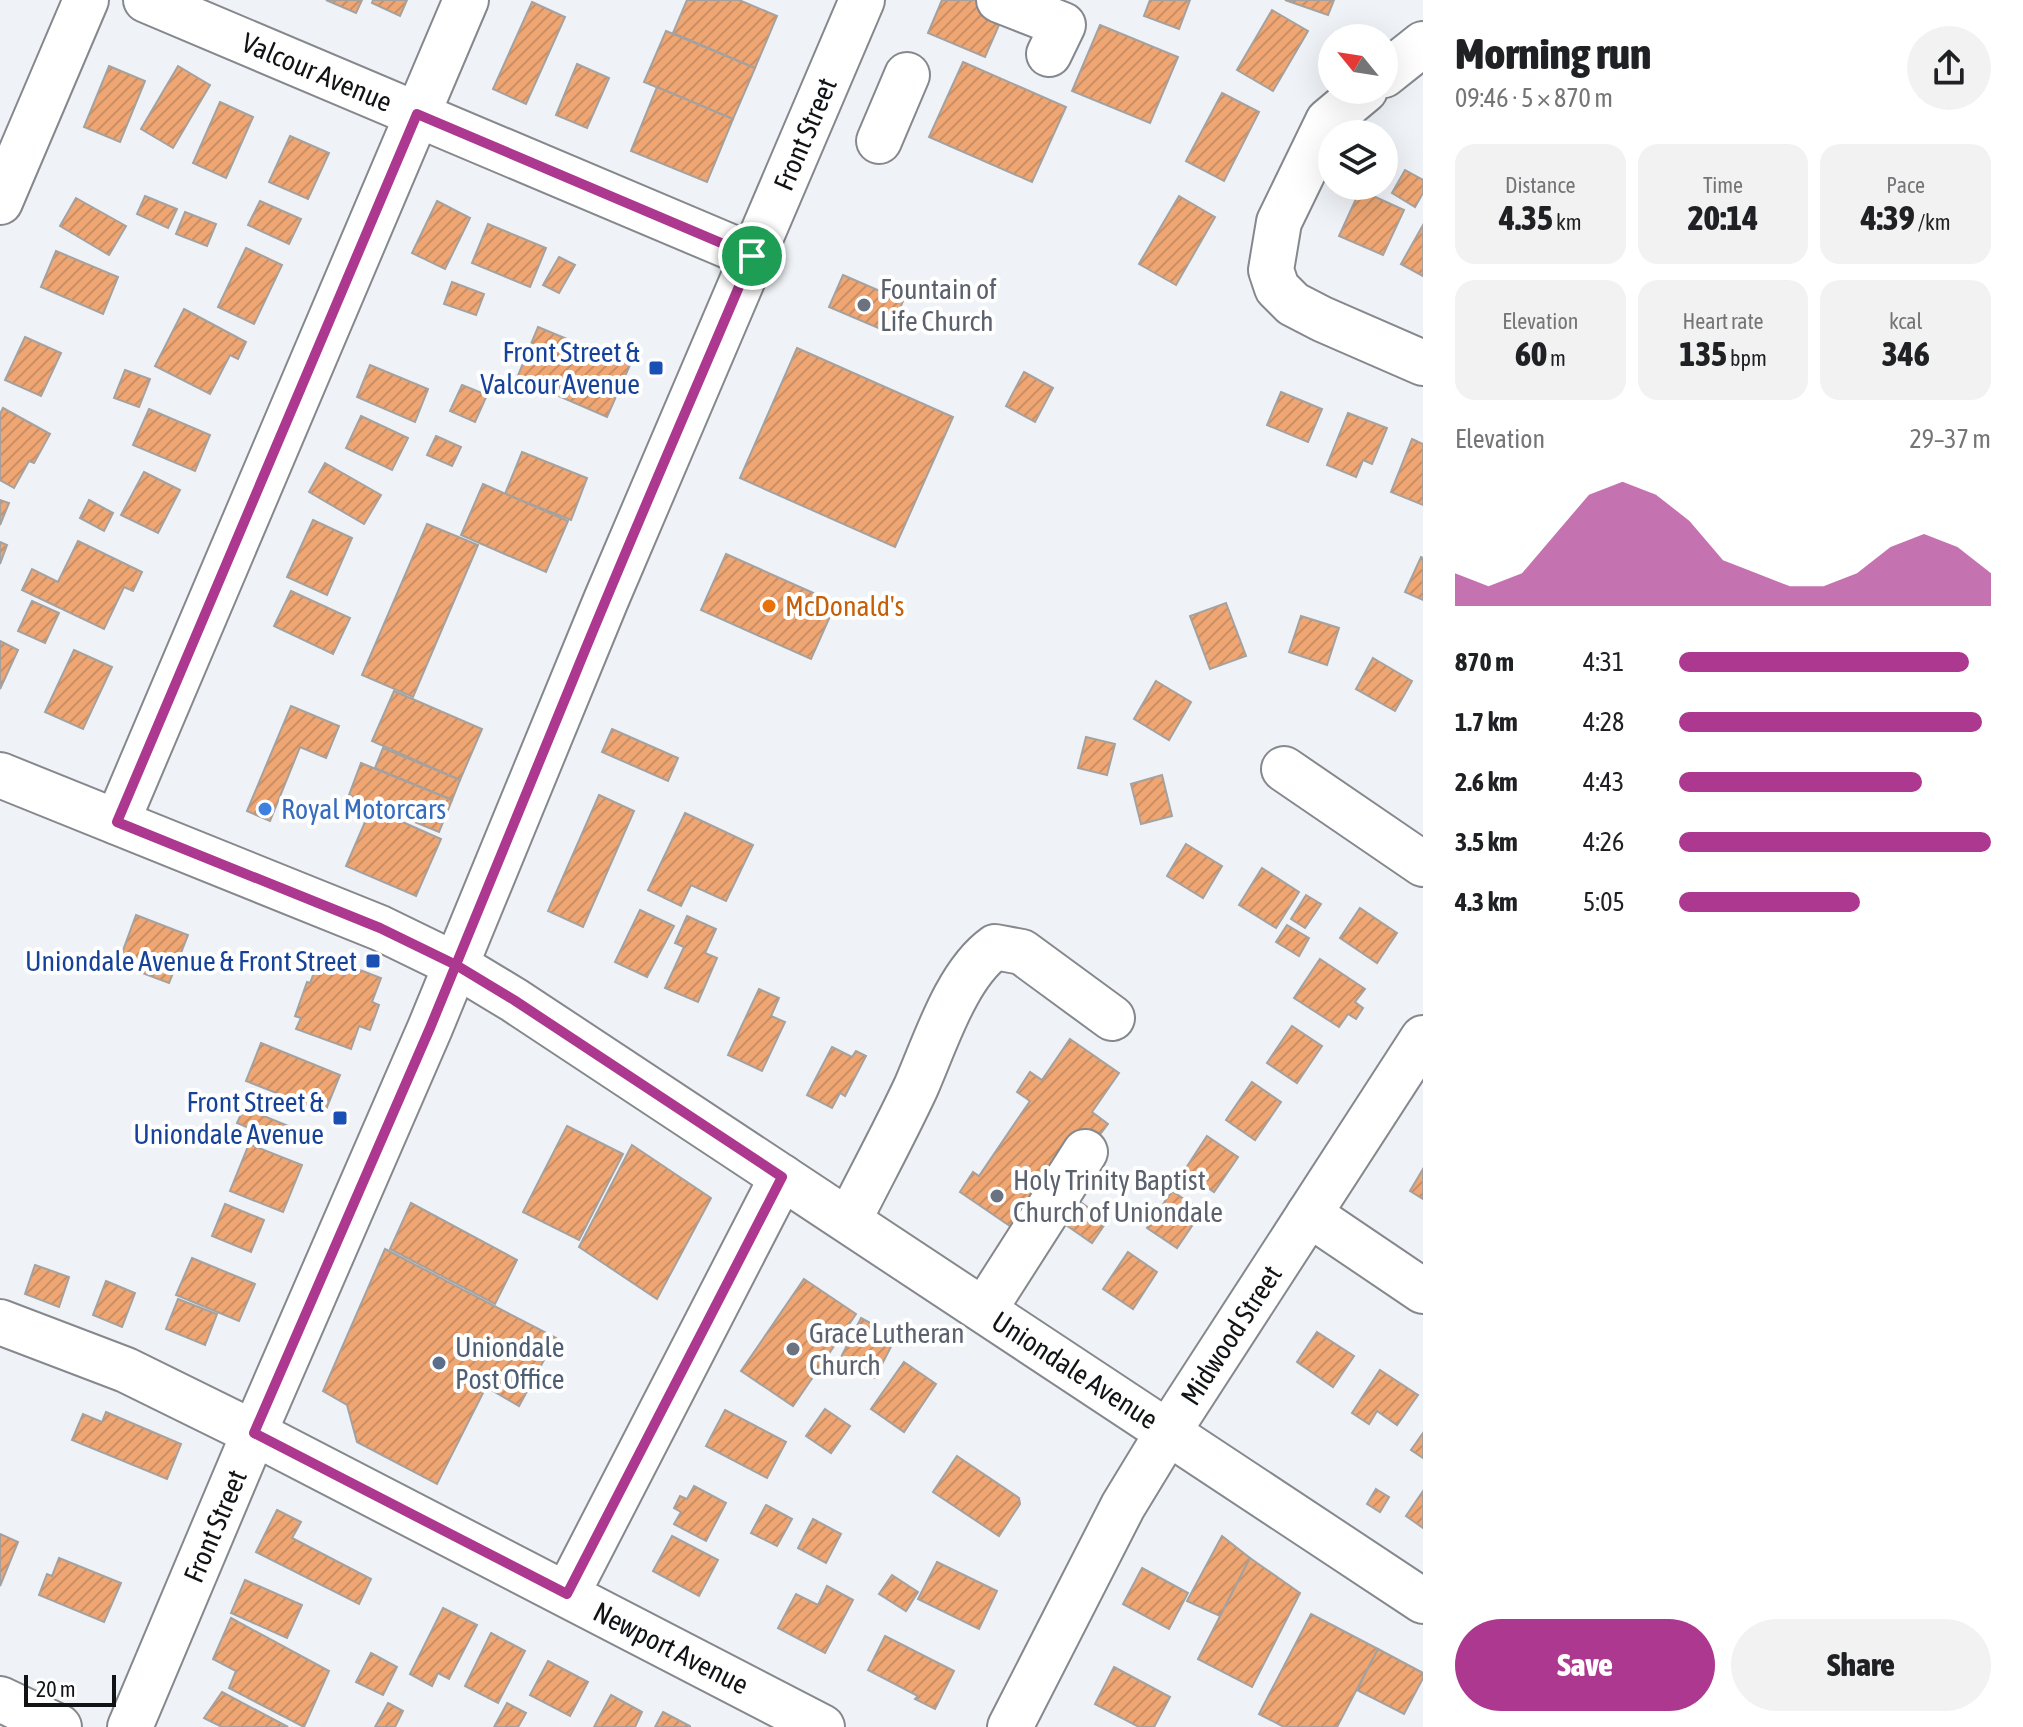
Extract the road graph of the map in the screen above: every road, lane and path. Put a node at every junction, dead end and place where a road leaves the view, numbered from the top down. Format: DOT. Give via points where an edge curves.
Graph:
graph roads {
  1 [pos="86,0"];
  2 [pos="146,0"];
  3 [pos="466,0"];
  4 [pos="862,0"];
  5 [pos="999,0"];
  6 [pos="1423,44"];
  7 [pos="1049,54"];
  8 [pos="1398,64"];
  9 [pos="907,75"];
  10 [pos="1348,104"];
  11 [pos="417,114"];
  12 [pos="879,141"];
  13 [pos="0,202"];
  14 [pos="752,256"];
  15 [pos="1423,363"];
  16 [pos="1284,769"];
  17 [pos="0,775"];
  18 [pos="117,822"];
  19 [pos="1423,864"];
  20 [pos="456,965"];
  21 [pos="1112,1018"];
  22 [pos="1423,1038"];
  23 [pos="1085,1152"];
  24 [pos="782,1177"];
  25 [pos="1309,1214"];
  26 [pos="849,1220"];
  27 [pos="1423,1291"];
  28 [pos="984,1310"];
  29 [pos="0,1322"];
  30 [pos="1168,1432"];
  31 [pos="254,1433"];
  32 [pos="567,1594"];
  33 [pos="1423,1601"];
  34 [pos="0,1699"];
  35 [pos="59,1727"];
  36 [pos="130,1727"];
  37 [pos="822,1727"];
  38 [pos="1010,1727"];
  1 -- 13 [label="street"];
  2 -- 11 [label="street, Valcour Avenue"];
  3 -- 11 [label="street"];
  4 -- 14 [label="street, Front Street"];
  5 -- 7 [label="street" via="1063,25"];
  6 -- 8 [label="street"];
  9 -- 12 [label="street"];
  10 -- 15 [label="street" via="1328,121 1279,222 1271,270 1277,288 1293,304"];
  11 -- 14 [label="street, Valcour Avenue"];
  11 -- 18 [label="street"];
  14 -- 20 [label="street, Front Street"];
  16 -- 19 [label="street"];
  17 -- 18 [label="street, Uniondale Avenue"];
  18 -- 20 [label="street, Uniondale Avenue" via="380,928"];
  20 -- 24 [label="street, Uniondale Avenue"];
  20 -- 31 [label="street, Front Street"];
  21 -- 26 [label="street" via="1022,952 995,947 957,993"];
  22 -- 25 [label="street, Midwood Street"];
  23 -- 28 [label="street"];
  24 -- 26 [label="street, Uniondale Avenue"];
  24 -- 32 [label="street"];
  25 -- 27 [label="street"];
  25 -- 30 [label="street, Midwood Street"];
  26 -- 28 [label="street, Uniondale Avenue"];
  28 -- 30 [label="street, Uniondale Avenue"];
  29 -- 31 [label="street, Newport Avenue" via="126,1370"];
  30 -- 33 [label="street, Uniondale Avenue"];
  30 -- 38 [label="street, Midwood Street" via="1123,1506"];
  31 -- 32 [label="street, Newport Avenue"];
  31 -- 36 [label="street, Front Street"];
  32 -- 37 [label="street, Newport Avenue"];
  34 -- 35 [label="street"];
}
